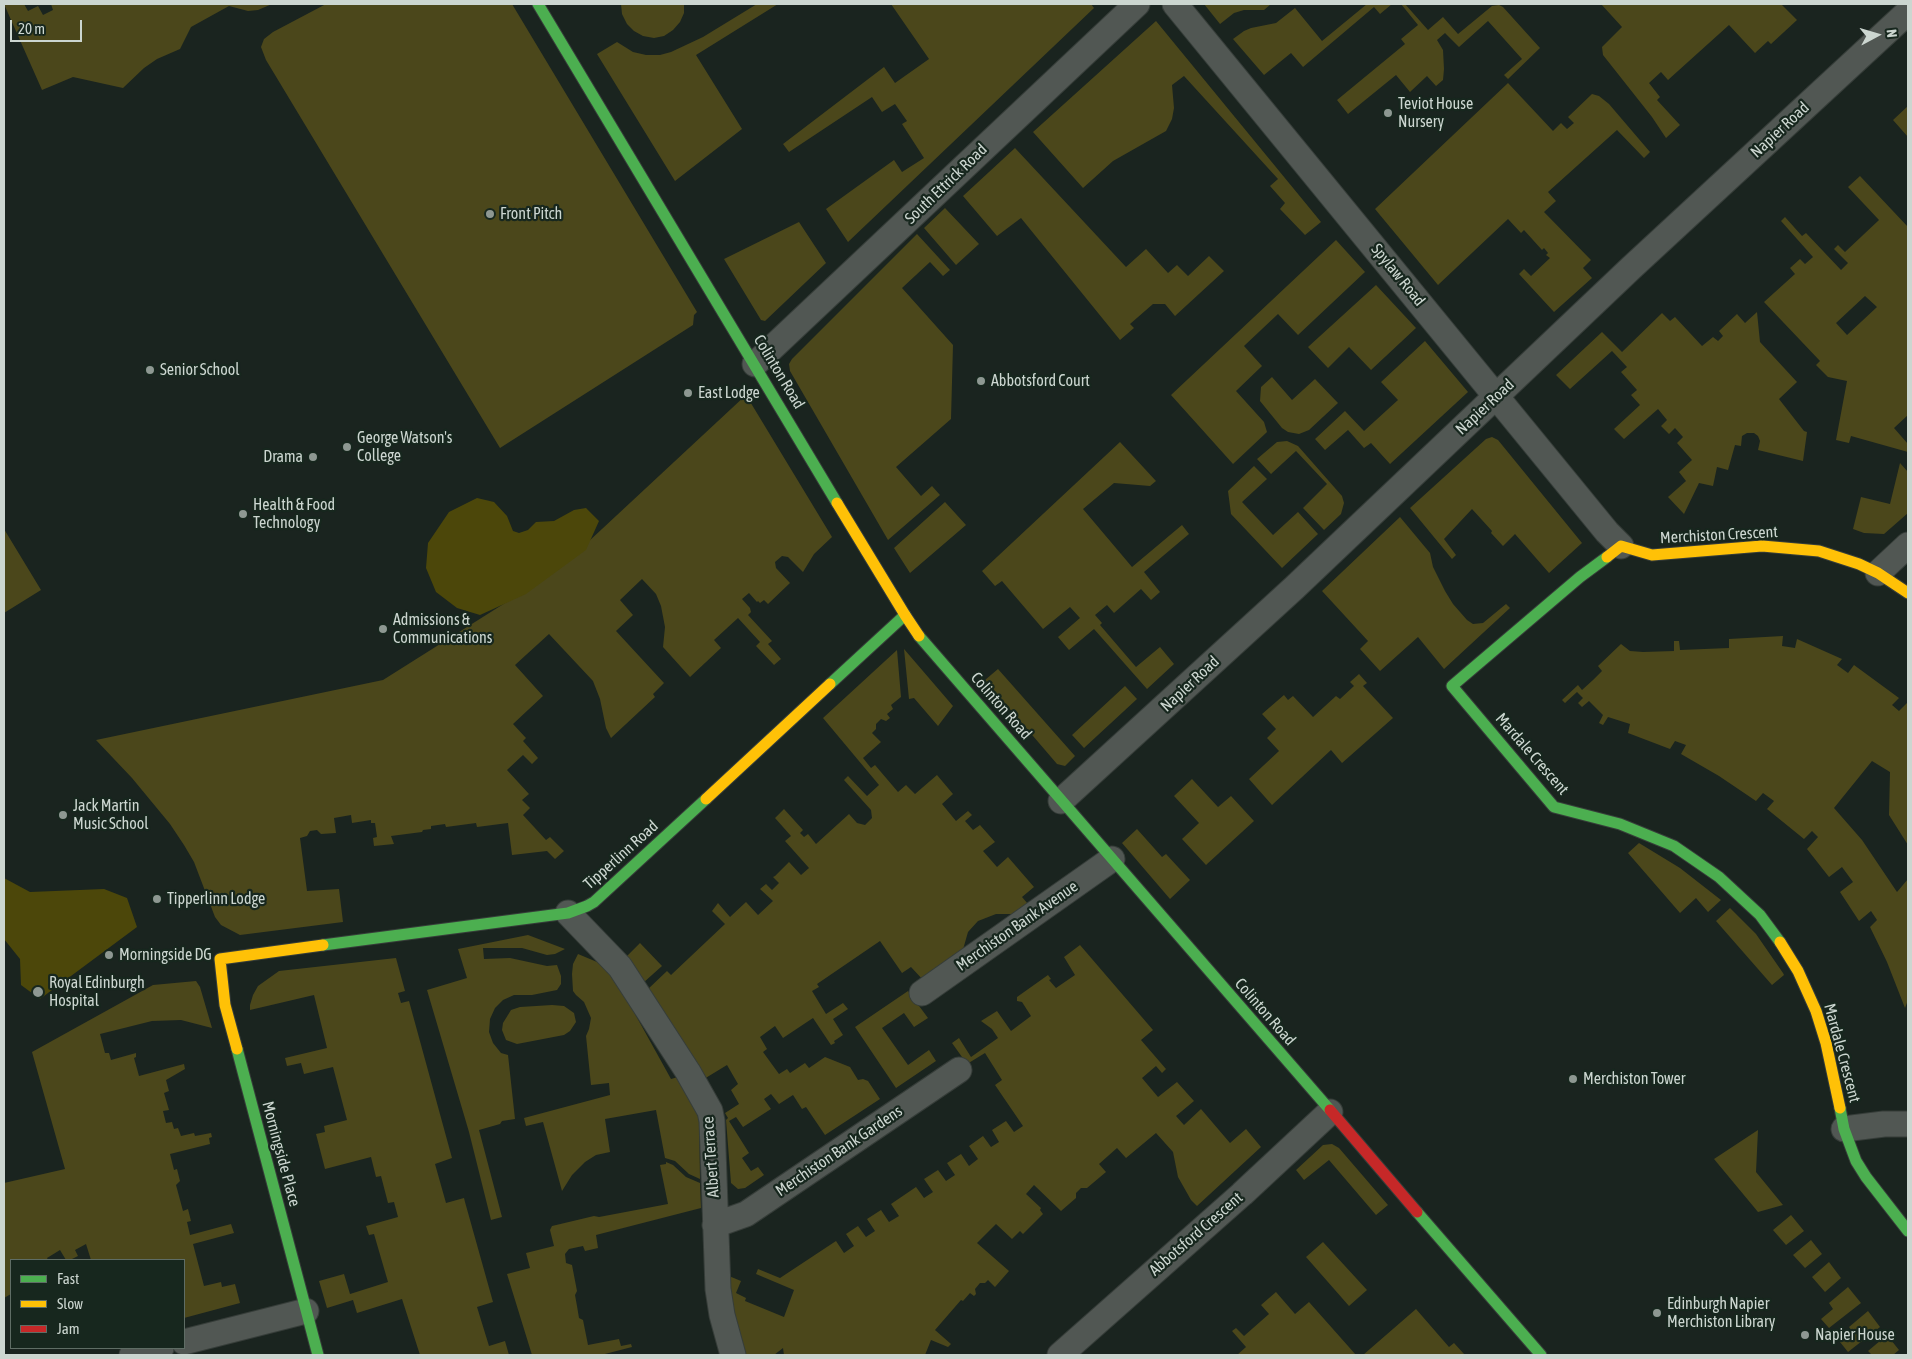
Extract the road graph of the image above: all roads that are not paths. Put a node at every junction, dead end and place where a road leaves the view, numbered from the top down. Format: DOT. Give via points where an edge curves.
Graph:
graph roads {
  1 [pos="538,4"];
  2 [pos="1137,4"];
  3 [pos="1175,4"];
  4 [pos="1908,12"];
  5 [pos="755,364"];
  6 [pos="1498,396"];
  7 [pos="1908,545"];
  8 [pos="1621,546"];
  9 [pos="1878,573"];
  10 [pos="1908,593"];
  11 [pos="905,615"];
  12 [pos="1061,801"];
  13 [pos="1112,859"];
  14 [pos="568,912"];
  15 [pos="220,959"];
  16 [pos="922,993"];
  17 [pos="958,1070"];
  18 [pos="1330,1112"];
  19 [pos="1908,1124"];
  20 [pos="1844,1129"];
  21 [pos="715,1225"];
  22 [pos="1908,1231"];
  23 [pos="306,1311"];
  24 [pos="185,1342"];
  25 [pos="157,1349"];
  26 [pos="132,1355"];
  27 [pos="318,1355"];
  28 [pos="733,1355"];
  29 [pos="1060,1355"];
  30 [pos="1540,1355"];
  1 -- 5 [label="street, Colinton Road"];
  2 -- 5 [label="street, South Ettrick Road"];
  3 -- 6 [label="street, Spylaw Road"];
  4 -- 6 [label="street, Napier Road"];
  5 -- 11 [label="street, Colinton Road"];
  6 -- 8 [label="street, Spylaw Road"];
  6 -- 12 [label="street, Napier Road"];
  7 -- 9 [label="street"];
  8 -- 9 [label="street, Merchiston Crescent" via="1652,555 1762,546 1795,548 1841,557"];
  8 -- 20 [label="street, Mardale Crescent" via="1452,686 1554,807 1620,824 1674,846 1719,877 1760,915 1798,971 1816,1012 1826,1043"];
  9 -- 10 [label="street, Merchiston Crescent"];
  11 -- 12 [label="street, Colinton Road" via="930,649"];
  11 -- 14 [label="street, Tipperlinn Road" via="594,902"];
  12 -- 13 [label="street, Colinton Road"];
  13 -- 16 [label="street, Merchiston Bank Avenue"];
  13 -- 18 [label="street, Colinton Road"];
  14 -- 15 [label="street, Tipperlinn Road"];
  14 -- 21 [label="street, Albert Terrace" via="620,967 706,1102 712,1121"];
  15 -- 23 [label="street, Morningside Place" via="226,1006"];
  17 -- 21 [label="street, Merchiston Bank Gardens" via="746,1214"];
  18 -- 29 [label="street, Abbotsford Crescent"];
  18 -- 30 [label="street, Colinton Road"];
  19 -- 20 [label="street"];
  20 -- 22 [label="street, Mardale Crescent" via="1866,1177"];
  21 -- 28 [label="street, Albert Terrace" via="718,1289"];
  23 -- 24 [label="street"];
  23 -- 27 [label="street, Morningside Place"];
  25 -- 26 [label="street"];
}
